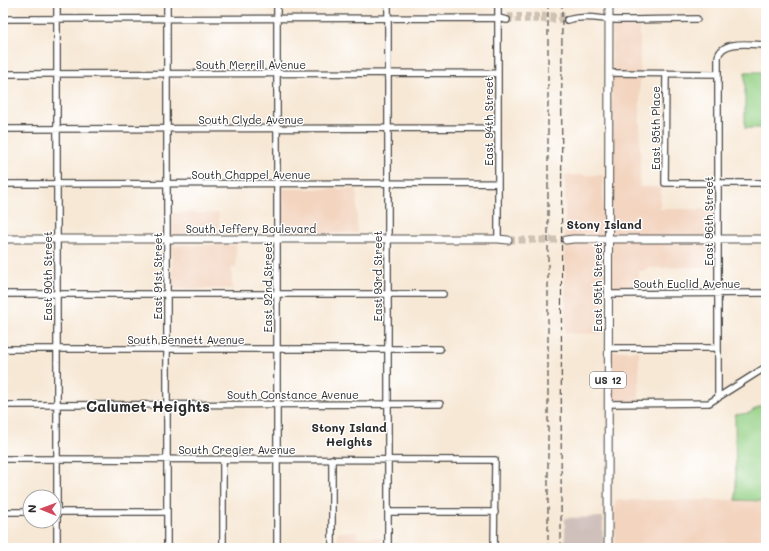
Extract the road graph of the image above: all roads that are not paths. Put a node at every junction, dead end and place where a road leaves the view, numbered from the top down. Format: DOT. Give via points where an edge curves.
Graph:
graph roads {
  1 [pos="56,3"];
  2 [pos="167,3"];
  3 [pos="277,3"];
  4 [pos="388,3"];
  5 [pos="498,3"];
  6 [pos="609,3"];
  7 [pos="277,18"];
  8 [pos="388,18"];
  9 [pos="498,18"];
  10 [pos="508,18"];
  11 [pos="567,18"];
  12 [pos="3,19"];
  13 [pos="56,19"];
  14 [pos="167,19"];
  15 [pos="609,19"];
  16 [pos="698,19"];
  17 [pos="766,45"];
  18 [pos="388,73"];
  19 [pos="498,73"];
  20 [pos="609,73"];
  21 [pos="666,73"];
  22 [pos="3,74"];
  23 [pos="57,74"];
  24 [pos="167,74"];
  25 [pos="277,74"];
  26 [pos="718,74"];
  27 [pos="388,128"];
  28 [pos="498,128"];
  29 [pos="3,129"];
  30 [pos="57,129"];
  31 [pos="167,129"];
  32 [pos="277,129"];
  33 [pos="498,183"];
  34 [pos="718,183"];
  35 [pos="766,183"];
  36 [pos="3,184"];
  37 [pos="57,184"];
  38 [pos="167,184"];
  39 [pos="277,184"];
  40 [pos="388,184"];
  41 [pos="388,238"];
  42 [pos="508,238"];
  43 [pos="569,238"];
  44 [pos="766,238"];
  45 [pos="3,239"];
  46 [pos="57,239"];
  47 [pos="167,239"];
  48 [pos="277,239"];
  49 [pos="498,239"];
  50 [pos="608,239"];
  51 [pos="718,239"];
  52 [pos="718,293"];
  53 [pos="766,293"];
  54 [pos="3,294"];
  55 [pos="57,294"];
  56 [pos="167,294"];
  57 [pos="277,294"];
  58 [pos="388,294"];
  59 [pos="443,294"];
  60 [pos="608,294"];
  61 [pos="608,348"];
  62 [pos="718,348"];
  63 [pos="3,349"];
  64 [pos="57,349"];
  65 [pos="167,349"];
  66 [pos="277,349"];
  67 [pos="388,349"];
  68 [pos="440,349"];
  69 [pos="766,367"];
  70 [pos="718,398"];
  71 [pos="167,404"];
  72 [pos="277,404"];
  73 [pos="388,404"];
  74 [pos="440,404"];
  75 [pos="608,404"];
  76 [pos="3,405"];
  77 [pos="57,405"];
  78 [pos="3,459"];
  79 [pos="57,459"];
  80 [pos="167,459"];
  81 [pos="223,460"];
  82 [pos="277,460"];
  83 [pos="332,460"];
  84 [pos="388,460"];
  85 [pos="56,489"];
  86 [pos="3,512"];
  87 [pos="22,512"];
  88 [pos="62,512"];
  89 [pos="167,512"];
  90 [pos="388,512"];
  91 [pos="495,512"];
  92 [pos="56,529"];
  93 [pos="57,548"];
  94 [pos="167,548"];
  95 [pos="222,548"];
  96 [pos="277,548"];
  97 [pos="332,548"];
  98 [pos="388,548"];
  99 [pos="494,548"];
  100 [pos="608,548"];
  1 -- 13 [label="street, East 90th Street"];
  2 -- 14 [label="street, East 91st Street"];
  3 -- 7 [label="street, East 92nd Street"];
  4 -- 8 [label="street, East 93rd Street"];
  5 -- 9 [label="street, East 94th Street"];
  6 -- 15 [label="main road, East 95th Street / US 12"];
  7 -- 8 [label="street"];
  7 -- 14 [label="street"];
  7 -- 25 [label="street, East 92nd Street"];
  8 -- 9 [label="street"];
  8 -- 18 [label="street, East 93rd Street"];
  9 -- 10 [label="street"];
  9 -- 19 [label="street, East 94th Street"];
  11 -- 15 [label="street"];
  12 -- 13 [label="street"];
  13 -- 14 [label="street"];
  13 -- 23 [label="street, East 90th Street"];
  14 -- 24 [label="street, East 91st Street"];
  15 -- 16 [label="street"];
  15 -- 20 [label="main road, East 95th Street / US 12"];
  17 -- 26 [label="street, East 96th Street" via="724,47 719,53"];
  18 -- 19 [label="street, South Merrill Avenue"];
  18 -- 25 [label="street, South Merrill Avenue"];
  18 -- 27 [label="street, East 93rd Street"];
  19 -- 28 [label="street, East 94th Street"];
  20 -- 21 [label="street"];
  20 -- 50 [label="main road, East 95th Street / US 12"];
  21 -- 26 [label="street"];
  21 -- 34 [label="street, East 95th Place" via="665,183"];
  22 -- 23 [label="street, South Merrill Avenue"];
  23 -- 24 [label="street, South Merrill Avenue"];
  23 -- 30 [label="street, East 90th Street"];
  24 -- 25 [label="street, South Merrill Avenue"];
  24 -- 31 [label="street, East 91st Street"];
  25 -- 32 [label="street, East 92nd Street"];
  26 -- 34 [label="street, East 96th Street"];
  27 -- 28 [label="street, South Clyde Avenue"];
  27 -- 32 [label="street, South Clyde Avenue"];
  27 -- 40 [label="street, East 93rd Street"];
  28 -- 33 [label="street, East 94th Street"];
  29 -- 30 [label="street, South Clyde Avenue"];
  30 -- 31 [label="street, South Clyde Avenue"];
  30 -- 37 [label="street, East 90th Street"];
  31 -- 32 [label="street, South Clyde Avenue"];
  31 -- 38 [label="street, East 91st Street"];
  32 -- 39 [label="street, East 92nd Street"];
  33 -- 40 [label="street, South Chappel Avenue"];
  33 -- 49 [label="street, East 94th Street"];
  34 -- 35 [label="street"];
  34 -- 51 [label="street, East 96th Street"];
  36 -- 37 [label="street, South Chappel Avenue"];
  37 -- 38 [label="street, South Chappel Avenue"];
  37 -- 46 [label="street, East 90th Street"];
  38 -- 39 [label="street, South Chappel Avenue"];
  38 -- 47 [label="street, East 91st Street"];
  39 -- 40 [label="street, South Chappel Avenue"];
  39 -- 48 [label="street, East 92nd Street"];
  40 -- 41 [label="street, East 93rd Street"];
  41 -- 48 [label="main road, South Jeffery Boulevard"];
  41 -- 49 [label="main road, South Jeffery Boulevard"];
  41 -- 58 [label="street, East 93rd Street"];
  42 -- 49 [label="main road, South Jeffery Boulevard"];
  43 -- 50 [label="main road"];
  44 -- 51 [label="main road"];
  45 -- 46 [label="main road, South Jeffery Boulevard"];
  46 -- 47 [label="main road, South Jeffery Boulevard"];
  46 -- 55 [label="street, East 90th Street"];
  47 -- 48 [label="main road, South Jeffery Boulevard"];
  47 -- 56 [label="street, East 91st Street"];
  48 -- 57 [label="street, East 92nd Street"];
  50 -- 51 [label="main road"];
  50 -- 60 [label="main road, East 95th Street / US 12"];
  51 -- 52 [label="street, East 96th Street"];
  52 -- 53 [label="street, South Euclid Avenue"];
  52 -- 60 [label="street, South Euclid Avenue"];
  52 -- 62 [label="street, East 96th Street"];
  54 -- 55 [label="street"];
  55 -- 56 [label="street"];
  55 -- 64 [label="street, East 90th Street"];
  56 -- 57 [label="street"];
  56 -- 65 [label="street, East 91st Street"];
  57 -- 58 [label="street"];
  57 -- 66 [label="street, East 92nd Street"];
  58 -- 59 [label="street"];
  58 -- 67 [label="street, East 93rd Street"];
  60 -- 61 [label="main road, East 95th Street / US 12"];
  61 -- 62 [label="street"];
  61 -- 75 [label="main road, East 95th Street / US 12"];
  62 -- 70 [label="street, East 96th Street"];
  63 -- 64 [label="street, South Bennett Avenue"];
  64 -- 65 [label="street, South Bennett Avenue"];
  64 -- 77 [label="street, East 90th Street"];
  65 -- 66 [label="street, South Bennett Avenue"];
  65 -- 71 [label="street, East 91st Street"];
  66 -- 67 [label="street, South Bennett Avenue"];
  66 -- 72 [label="street, East 92nd Street"];
  67 -- 68 [label="street, South Bennett Avenue"];
  67 -- 73 [label="street, East 93rd Street"];
  69 -- 70 [label="street"];
  70 -- 75 [label="street" via="704,404"];
  71 -- 72 [label="street, South Constance Avenue"];
  71 -- 77 [label="street, South Constance Avenue"];
  71 -- 80 [label="street, East 91st Street"];
  72 -- 73 [label="street, South Constance Avenue"];
  72 -- 82 [label="street, East 92nd Street"];
  73 -- 74 [label="street, South Constance Avenue"];
  73 -- 84 [label="street, East 93rd Street"];
  75 -- 100 [label="main road, East 95th Street / US 12"];
  76 -- 77 [label="street, South Constance Avenue"];
  77 -- 79 [label="street, East 90th Street"];
  78 -- 79 [label="street, South Cregier Avenue"];
  79 -- 80 [label="street, South Cregier Avenue"];
  79 -- 85 [label="street, East 90th Street"];
  80 -- 81 [label="street, South Cregier Avenue"];
  80 -- 89 [label="street, East 91st Street"];
  81 -- 82 [label="street, South Cregier Avenue"];
  81 -- 95 [label="street"];
  82 -- 83 [label="street, South Cregier Avenue"];
  82 -- 96 [label="street, East 92nd Street"];
  83 -- 84 [label="street, South Cregier Avenue"];
  83 -- 97 [label="street"];
  84 -- 90 [label="street, East 93rd Street"];
  84 -- 91 [label="street, South Cregier Avenue" via="495,460"];
  86 -- 87 [label="street"];
  88 -- 89 [label="street"];
  89 -- 94 [label="street, East 91st Street"];
  90 -- 91 [label="street"];
  90 -- 98 [label="street, East 93rd Street"];
  91 -- 99 [label="street"];
  92 -- 93 [label="street, East 90th Street"];
}
